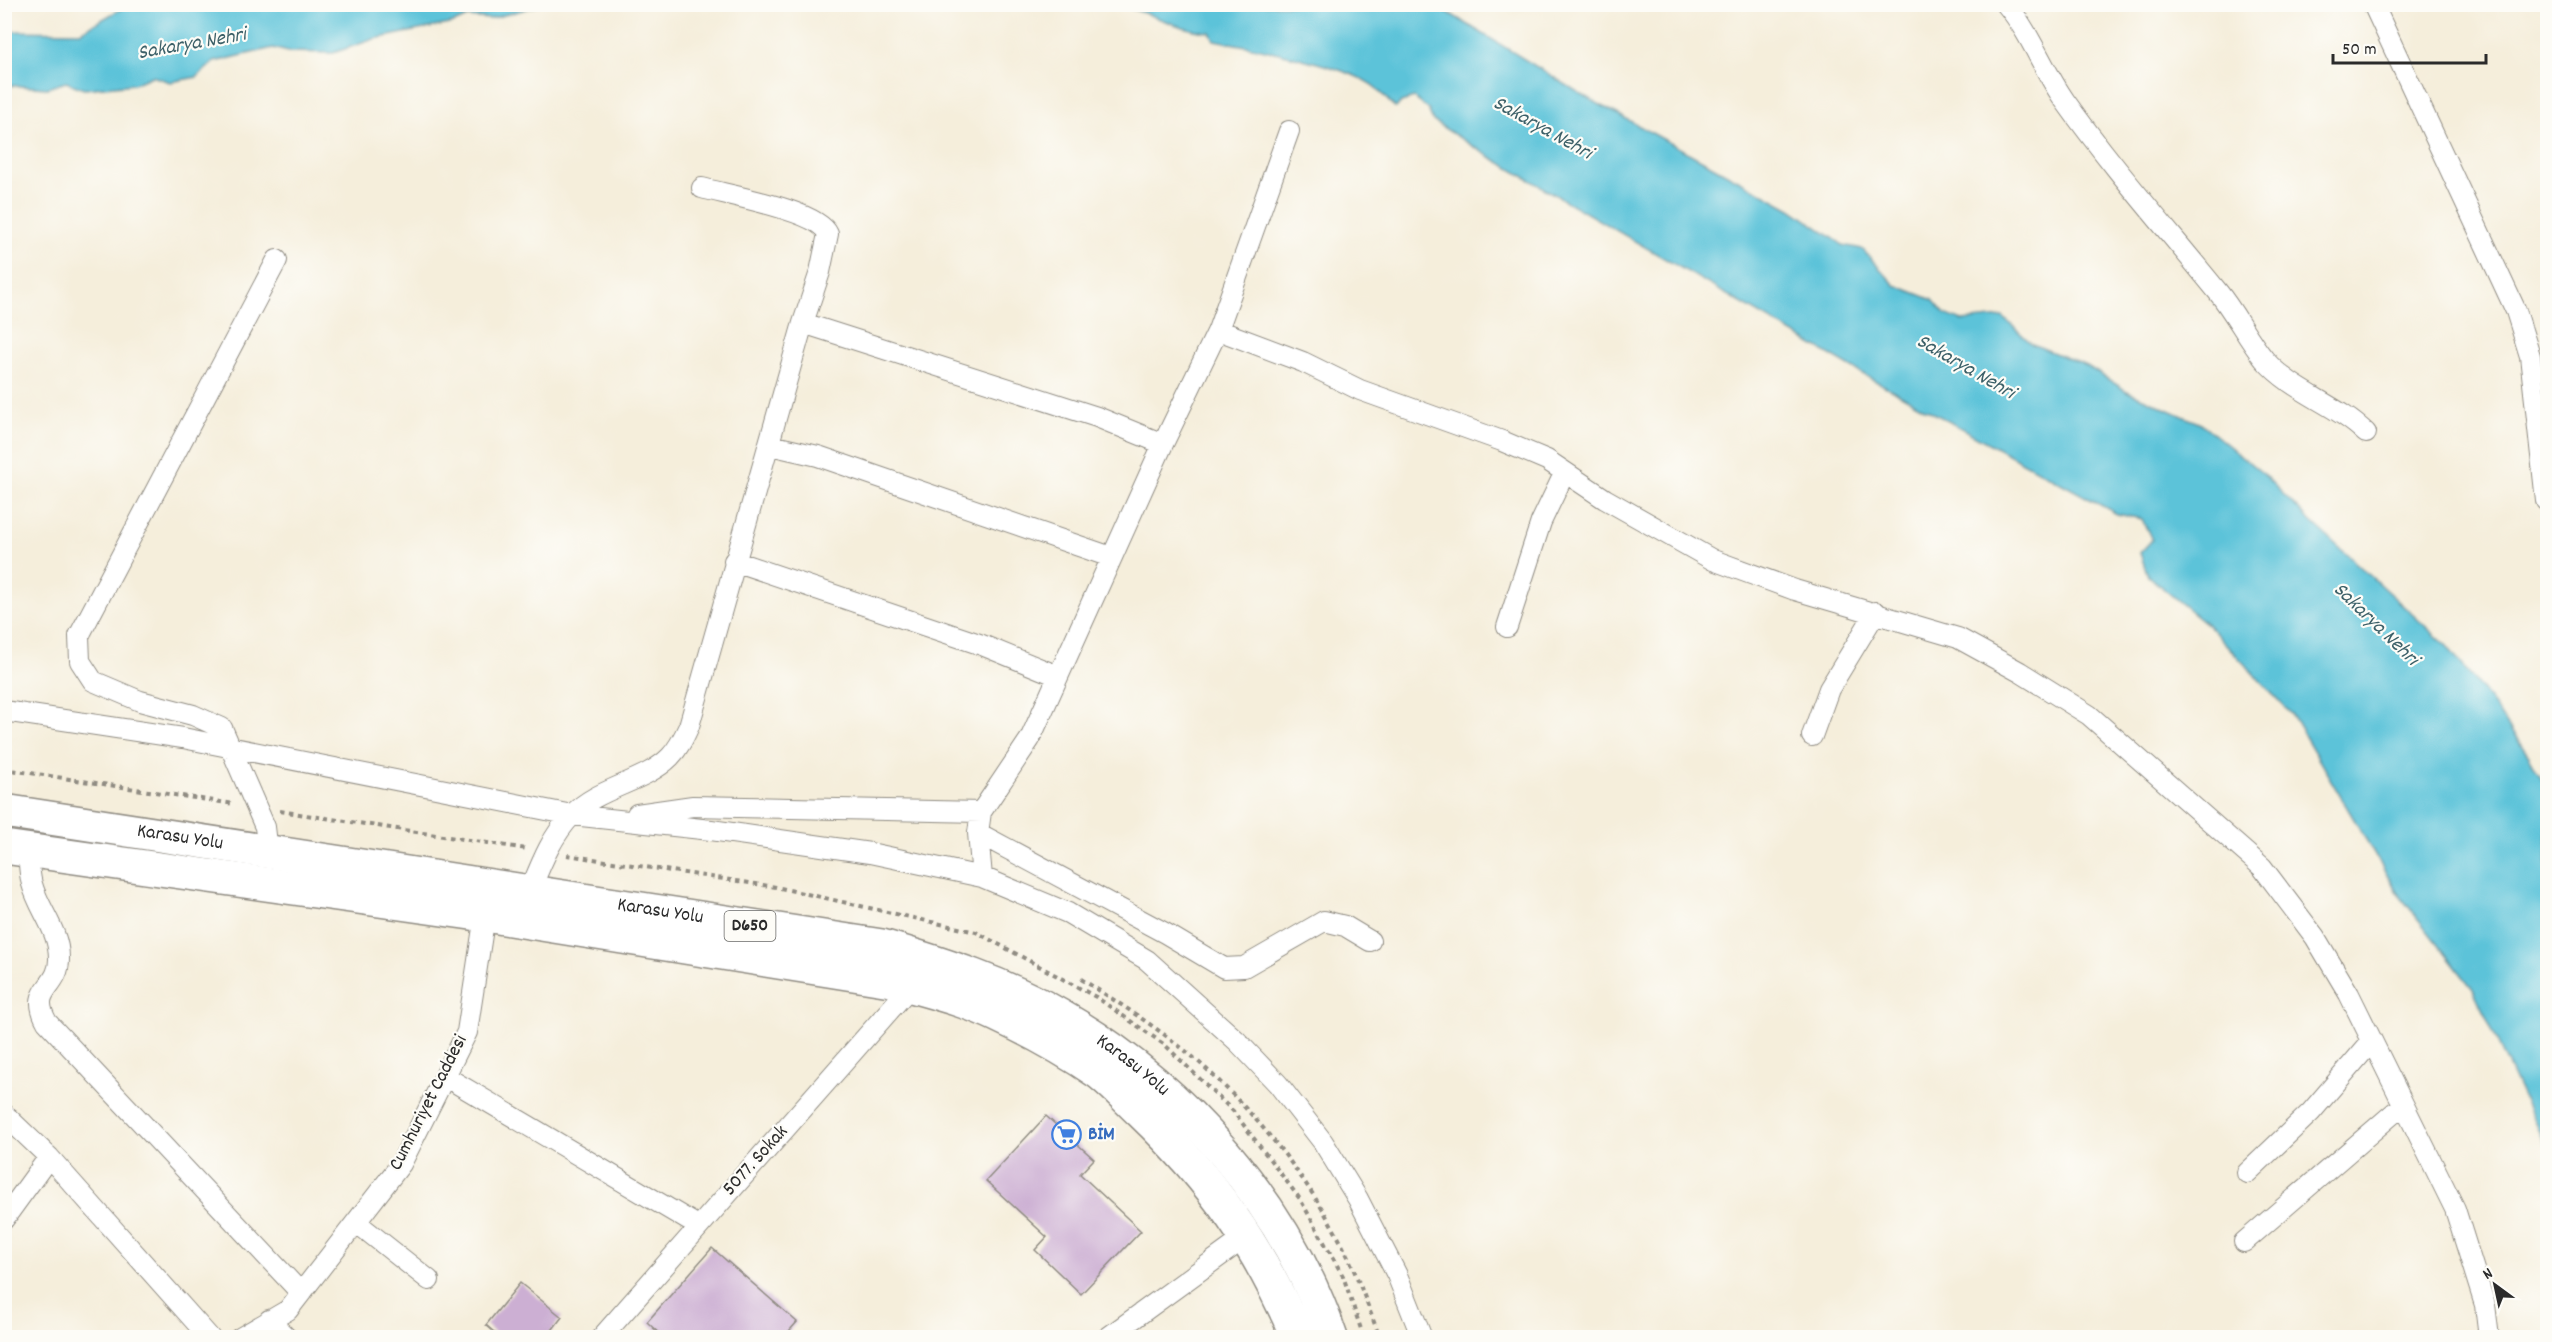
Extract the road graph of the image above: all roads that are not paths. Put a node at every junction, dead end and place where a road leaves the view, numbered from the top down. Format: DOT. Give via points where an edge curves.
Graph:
graph roads {
  1 [pos="2006,4"];
  2 [pos="2373,4"];
  3 [pos="1288,131"];
  4 [pos="702,188"];
  5 [pos="277,260"];
  6 [pos="803,323"];
  7 [pos="1218,330"];
  8 [pos="2366,433"];
  9 [pos="1163,444"];
  10 [pos="770,445"];
  11 [pos="1565,472"];
  12 [pos="2546,501"];
  13 [pos="1111,557"];
  14 [pos="734,561"];
  15 [pos="1876,612"];
  16 [pos="1508,627"];
  17 [pos="1058,676"];
  18 [pos="4,711"];
  19 [pos="1812,736"];
  20 [pos="231,748"];
  21 [pos="4,811"];
  22 [pos="981,812"];
  23 [pos="572,814"];
  24 [pos="608,819"];
  25 [pos="978,833"];
  26 [pos="16,849"];
  27 [pos="268,852"];
  28 [pos="982,877"];
  29 [pos="530,891"];
  30 [pos="485,915"];
  31 [pos="1370,941"];
  32 [pos="911,986"];
  33 [pos="2372,1042"];
  34 [pos="446,1077"];
  35 [pos="2403,1106"];
  36 [pos="4,1114"];
  37 [pos="48,1157"];
  38 [pos="2247,1173"];
  39 [pos="4,1219"];
  40 [pos="357,1223"];
  41 [pos="698,1226"];
  42 [pos="1246,1237"];
  43 [pos="2244,1242"];
  44 [pos="429,1280"];
  45 [pos="301,1293"];
  46 [pos="269,1320"];
  47 [pos="210,1338"];
  48 [pos="240,1338"];
  49 [pos="287,1338"];
  50 [pos="601,1338"];
  51 [pos="1107,1338"];
  52 [pos="1298,1338"];
  53 [pos="1331,1338"];
  54 [pos="1422,1338"];
  55 [pos="2489,1338"];
  1 -- 8 [label="street" via="2021,22 2058,91 2107,159 2218,292 2265,360 2297,389 2348,415"];
  2 -- 12 [label="street" via="2516,311 2530,356"];
  3 -- 7 [label="street"];
  4 -- 6 [label="street" via="796,213 827,230 820,272"];
  5 -- 20 [label="street" via="79,636 80,661 93,681 222,728"];
  6 -- 9 [label="street" via="1086,413"];
  6 -- 10 [label="street"];
  7 -- 9 [label="street"];
  7 -- 11 [label="street" via="1303,362 1360,390 1502,441"];
  9 -- 13 [label="street"];
  10 -- 13 [label="street" via="818,456"];
  10 -- 14 [label="street"];
  11 -- 15 [label="street" via="1624,511 1713,560 1795,590"];
  11 -- 16 [label="street" via="1541,522"];
  13 -- 17 [label="street"];
  14 -- 17 [label="street" via="982,645"];
  14 -- 23 [label="street" via="689,726 677,749 663,763 599,795"];
  15 -- 19 [label="street" via="1829,689"];
  15 -- 33 [label="street" via="1958,638 2089,715 2118,739 2262,867 2314,937 2349,994"];
  17 -- 22 [label="street" via="1030,739"];
  18 -- 20 [label="street"];
  20 -- 23 [label="street"];
  20 -- 27 [label="street" via="265,827"];
  21 -- 27 [label="highway, Karasu Yolu / D650"];
  22 -- 24 [label="street" via="693,806"];
  22 -- 25 [label="street"];
  23 -- 24 [label="street"];
  23 -- 29 [label="street" via="547,849"];
  24 -- 28 [label="street" via="859,852"];
  25 -- 28 [label="street"];
  25 -- 31 [label="street" via="1224,968 1244,967 1324,921 1346,926"];
  26 -- 30 [label="highway, Karasu Yolu / D650"];
  26 -- 45 [label="street" via="57,937 60,960 54,979 39,1001 47,1022"];
  27 -- 29 [label="highway, Karasu Yolu / D650"];
  28 -- 54 [label="street" via="1068,913 1147,960 1237,1041 1278,1084 1323,1142 1397,1275"];
  29 -- 53 [label="highway, Karasu Yolu / D650" via="882,946 957,968 1060,1015 1146,1074 1260,1197 1300,1266"];
  30 -- 32 [label="highway, Karasu Yolu / D650"];
  30 -- 34 [label="street, Cumhuriyet Caddesi" via="467,1032"];
  32 -- 41 [label="street, 5077. Sokak"];
  32 -- 42 [label="highway, Karasu Yolu / D650" via="999,1016 1099,1073 1184,1153"];
  33 -- 35 [label="street"];
  33 -- 38 [label="street" via="2311,1112"];
  34 -- 40 [label="street, Cumhuriyet Caddesi" via="401,1164"];
  34 -- 41 [label="street"];
  35 -- 43 [label="street"];
  35 -- 55 [label="street" via="2455,1209 2485,1305"];
  36 -- 37 [label="street"];
  37 -- 39 [label="street"];
  37 -- 47 [label="street"];
  40 -- 44 [label="street"];
  40 -- 45 [label="street, Cumhuriyet Caddesi"];
  41 -- 50 [label="street, 5077. Sokak"];
  42 -- 51 [label="street"];
  42 -- 52 [label="highway, Karasu Yolu / D650" via="1280,1296"];
  45 -- 46 [label="street, Cumhuriyet Caddesi" via="288,1310"];
  46 -- 48 [label="street, Cumhuriyet Caddesi"];
  46 -- 49 [label="street"];
}
